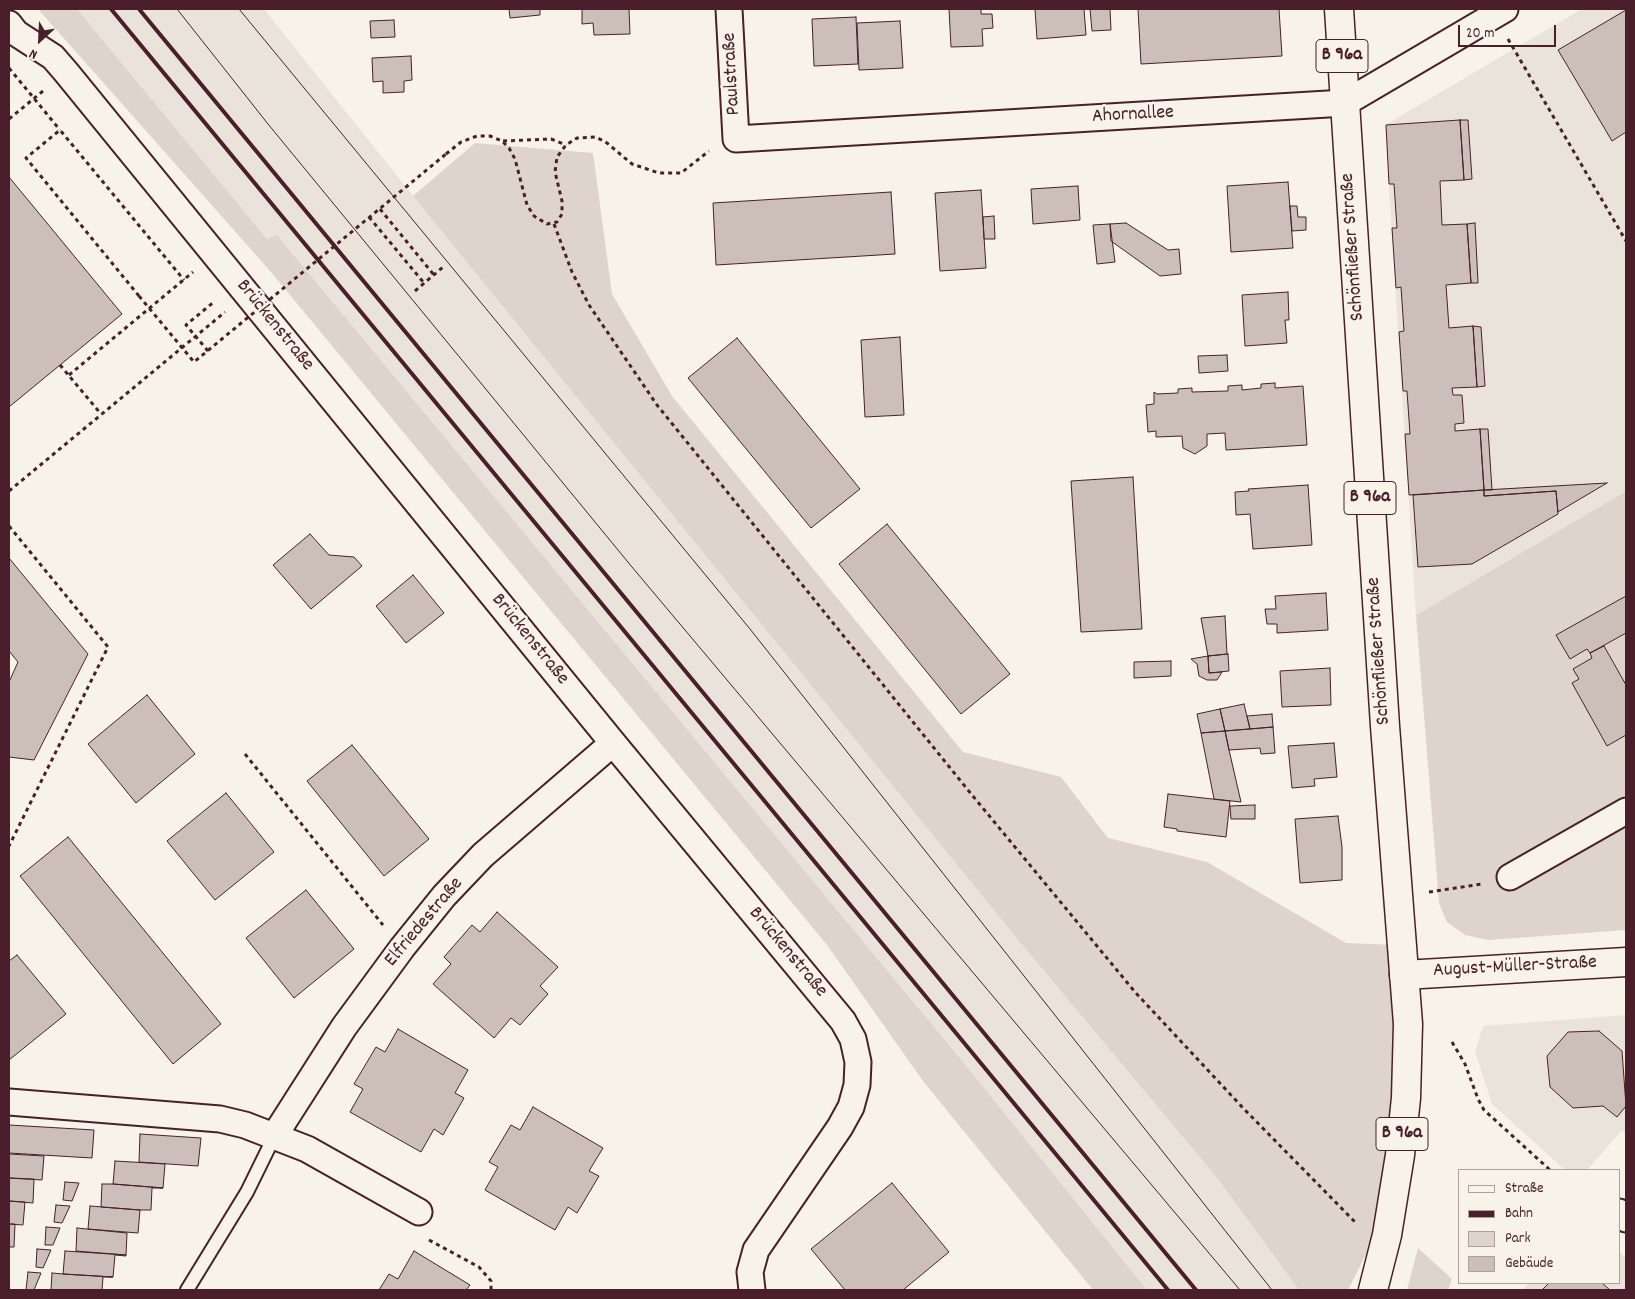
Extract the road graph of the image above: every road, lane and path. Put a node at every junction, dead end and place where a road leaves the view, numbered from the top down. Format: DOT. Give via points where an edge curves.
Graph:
graph roads {
  1 [pos="729,9"];
  2 [pos="1338,9"];
  3 [pos="1499,12"];
  4 [pos="11,32"];
  5 [pos="9,68"];
  6 [pos="34,99"];
  7 [pos="1344,103"];
  8 [pos="9,119"];
  9 [pos="60,130"];
  10 [pos="736,139"];
  11 [pos="502,141"];
  12 [pos="566,145"];
  13 [pos="380,209"];
  14 [pos="369,218"];
  15 [pos="554,224"];
  16 [pos="1626,241"];
  17 [pos="215,254"];
  18 [pos="443,267"];
  19 [pos="434,275"];
  20 [pos="184,280"];
  21 [pos="424,283"];
  22 [pos="415,291"];
  23 [pos="247,294"];
  24 [pos="214,302"];
  25 [pos="208,351"];
  26 [pos="60,365"];
  27 [pos="69,375"];
  28 [pos="101,414"];
  29 [pos="9,491"];
  30 [pos="9,526"];
  31 [pos="613,743"];
  32 [pos="245,754"];
  33 [pos="1626,811"];
  34 [pos="9,846"];
  35 [pos="1510,876"];
  36 [pos="1398,893"];
  37 [pos="402,948"];
  38 [pos="1626,962"];
  39 [pos="1404,975"];
  40 [pos="1452,1042"];
  41 [pos="9,1102"];
  42 [pos="275,1135"];
  43 [pos="1549,1169"];
  44 [pos="419,1212"];
  45 [pos="1384,1251"];
  46 [pos="187,1290"];
  47 [pos="491,1290"];
  48 [pos="752,1290"];
  49 [pos="1373,1290"];
  1 -- 10 [label="street, Paulstraße"];
  2 -- 7 [label="main road, Schönfließer Straße / B 96a"];
  3 -- 7 [label="street, Ahornallee"];
  3 -- 16 [label="path"];
  4 -- 17 [label="street, Brückenstraße" via="45,51 66,72"];
  5 -- 6 [label="path"];
  6 -- 8 [label="path"];
  6 -- 9 [label="path"];
  7 -- 10 [label="street, Ahornallee"];
  7 -- 36 [label="main road, Schönfließer Straße / B 96a" via="1384,726"];
  9 -- 20 [label="path"];
  9 -- 25 [label="path, bridge" via="26,158 194,362"];
  10 -- 12 [label="path" via="710,150 681,173 659,173 642,168 596,137 579,137"];
  11 -- 12 [label="path" via="551,139"];
  11 -- 13 [label="path, bridge" via="490,136 477,136 461,142"];
  11 -- 15 [label="path" via="515,159 523,196 530,210 540,221"];
  12 -- 15 [label="path" via="556,164 562,208"];
  13 -- 14 [label="path, bridge"];
  13 -- 19 [label="path"];
  14 -- 21 [label="path"];
  14 -- 25 [label="path, bridge"];
  15 -- 45 [label="path" via="572,272 589,305 657,405 854,650 1135,992 1244,1109"];
  17 -- 20 [label="path"];
  17 -- 23 [label="street, Brückenstraße"];
  18 -- 19 [label="path"];
  19 -- 21 [label="path"];
  20 -- 27 [label="path"];
  21 -- 22 [label="path"];
  23 -- 28 [label="path"];
  23 -- 31 [label="street, Brückenstraße"];
  24 -- 25 [label="path" via="186,325"];
  26 -- 27 [label="path"];
  27 -- 28 [label="path"];
  28 -- 29 [label="path"];
  30 -- 34 [label="path" via="108,647"];
  31 -- 37 [label="street, Elfriedestraße" via="483,855"];
  31 -- 48 [label="street, Brückenstraße" via="842,1020 853,1039 858,1085 851,1107 756,1250 750,1272"];
  32 -- 37 [label="path"];
  33 -- 35 [label="street"];
  35 -- 36 [label="path" via="1473,886"];
  36 -- 39 [label="main road, Schönfließer Straße / B 96a"];
  37 -- 42 [label="street, Elfriedestraße" via="344,1027"];
  38 -- 39 [label="main road, August-Müller-Straße"];
  39 -- 45 [label="main road, Schönfließer Straße / B 96a" via="1408,1041 1406,1098"];
  40 -- 43 [label="path" via="1466,1064 1484,1110"];
  41 -- 42 [label="street" via="220,1119"];
  42 -- 44 [label="street" via="307,1149"];
  42 -- 46 [label="lane" via="247,1192"];
  44 -- 47 [label="path" via="411,1230 479,1267 491,1281"];
  45 -- 49 [label="main road, Schönfließer Straße / B 96a"];
}
